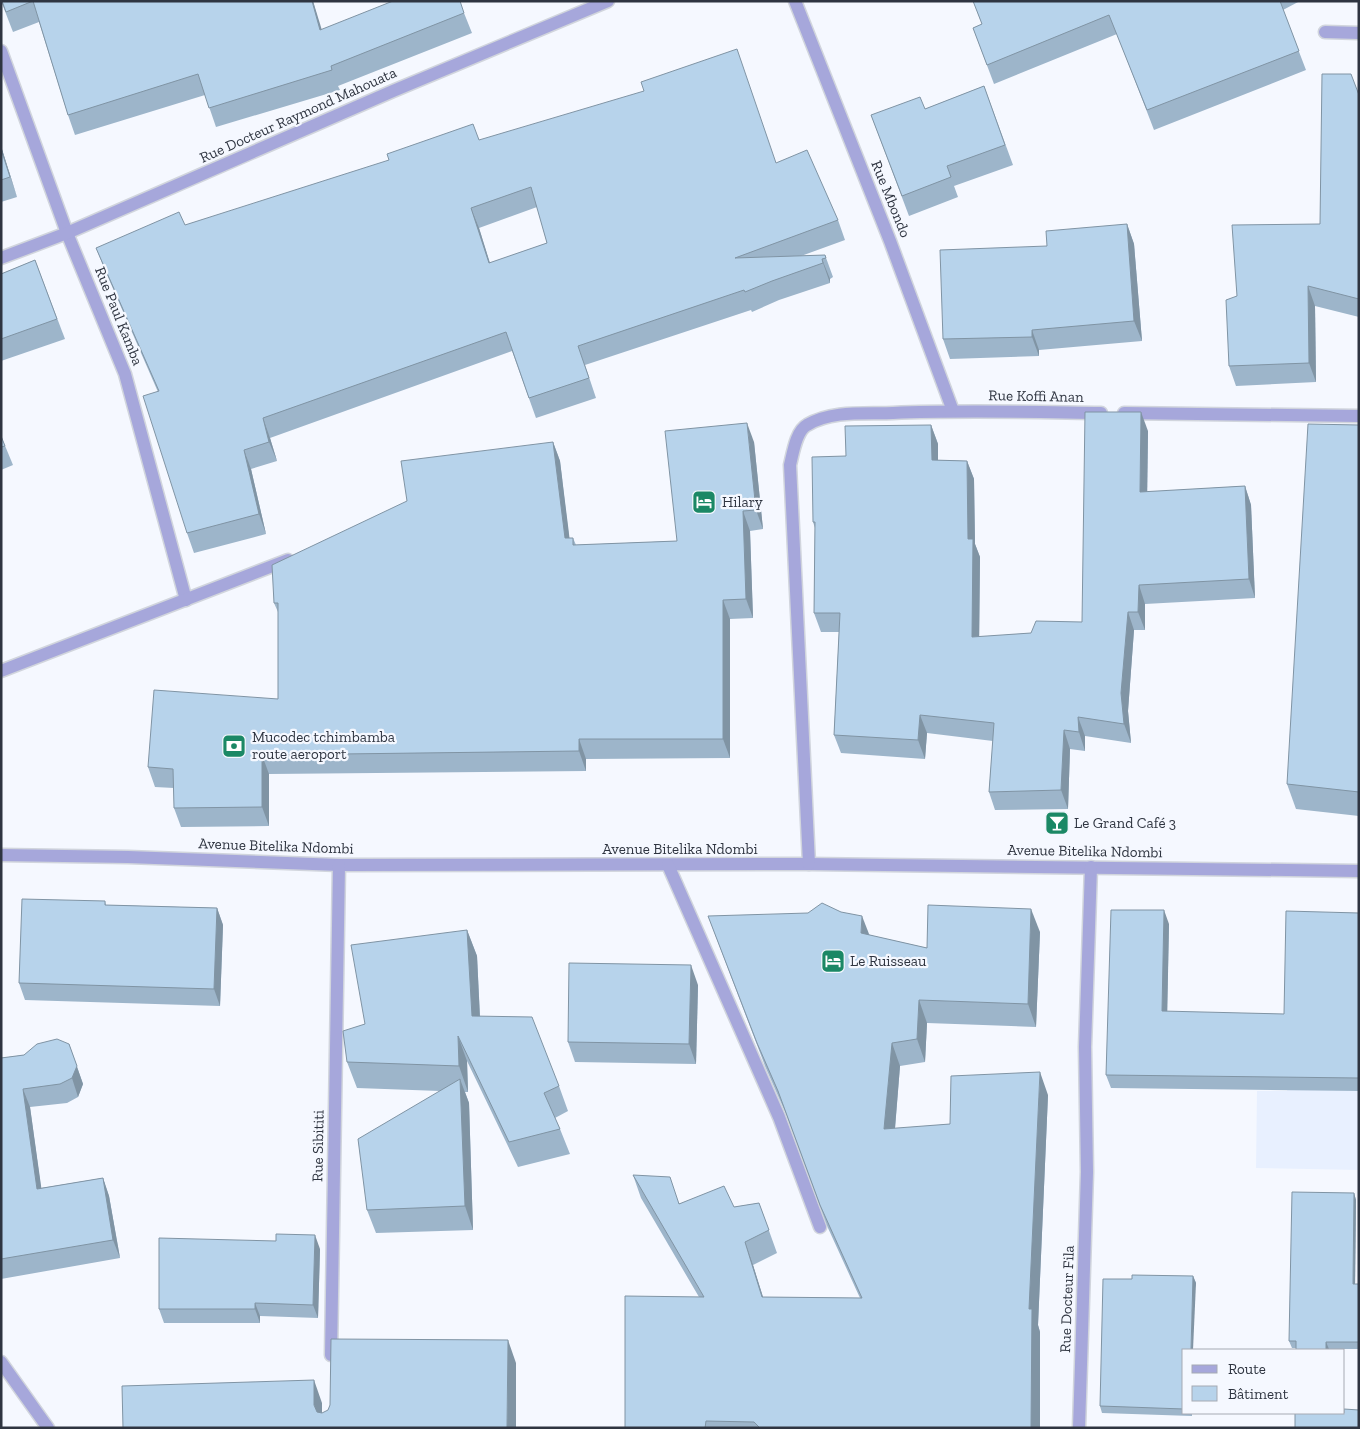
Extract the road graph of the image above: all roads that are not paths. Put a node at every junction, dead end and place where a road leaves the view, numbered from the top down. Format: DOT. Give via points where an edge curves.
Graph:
graph roads {
  1 [pos="608,1"];
  2 [pos="795,1"];
  3 [pos="1325,32"];
  4 [pos="1359,33"];
  5 [pos="1,51"];
  6 [pos="68,233"];
  7 [pos="1,258"];
  8 [pos="953,411"];
  9 [pos="1359,416"];
  10 [pos="296,556"];
  11 [pos="186,600"];
  12 [pos="1,671"];
  13 [pos="1,855"];
  14 [pos="809,864"];
  15 [pos="339,865"];
  16 [pos="668,865"];
  17 [pos="1091,867"];
  18 [pos="1359,871"];
  19 [pos="820,1227"];
  20 [pos="1,1362"];
  21 [pos="331,1364"];
  22 [pos="48,1428"];
  23 [pos="1079,1428"];
  1 -- 6 [label="street, Rue Docteur Raymond Mahouata" via="392,91"];
  2 -- 8 [label="street, Rue Mbondo"];
  3 -- 4 [label="street"];
  5 -- 6 [label="street, Rue Paul Kamba"];
  6 -- 7 [label="street, Rue Docteur Raymond Mahouata"];
  6 -- 11 [label="street, Rue Paul Kamba" via="125,374"];
  8 -- 9 [label="street, Rue Koffi Anan"];
  8 -- 14 [label="street, Rue Koffi Anan" via="843,414 822,418 805,426 794,444 790,465"];
  10 -- 11 [label="street"];
  11 -- 12 [label="street"];
  13 -- 15 [label="street, Avenue Bitelika Ndombi"];
  14 -- 16 [label="street, Avenue Bitelika Ndombi"];
  14 -- 17 [label="street, Avenue Bitelika Ndombi"];
  15 -- 16 [label="street, Avenue Bitelika Ndombi"];
  15 -- 21 [label="street, Rue Sibititi"];
  16 -- 19 [label="street" via="779,1117"];
  17 -- 18 [label="street, Avenue Bitelika Ndombi"];
  17 -- 23 [label="street, Rue Docteur Fila"];
  20 -- 22 [label="street"];
}
